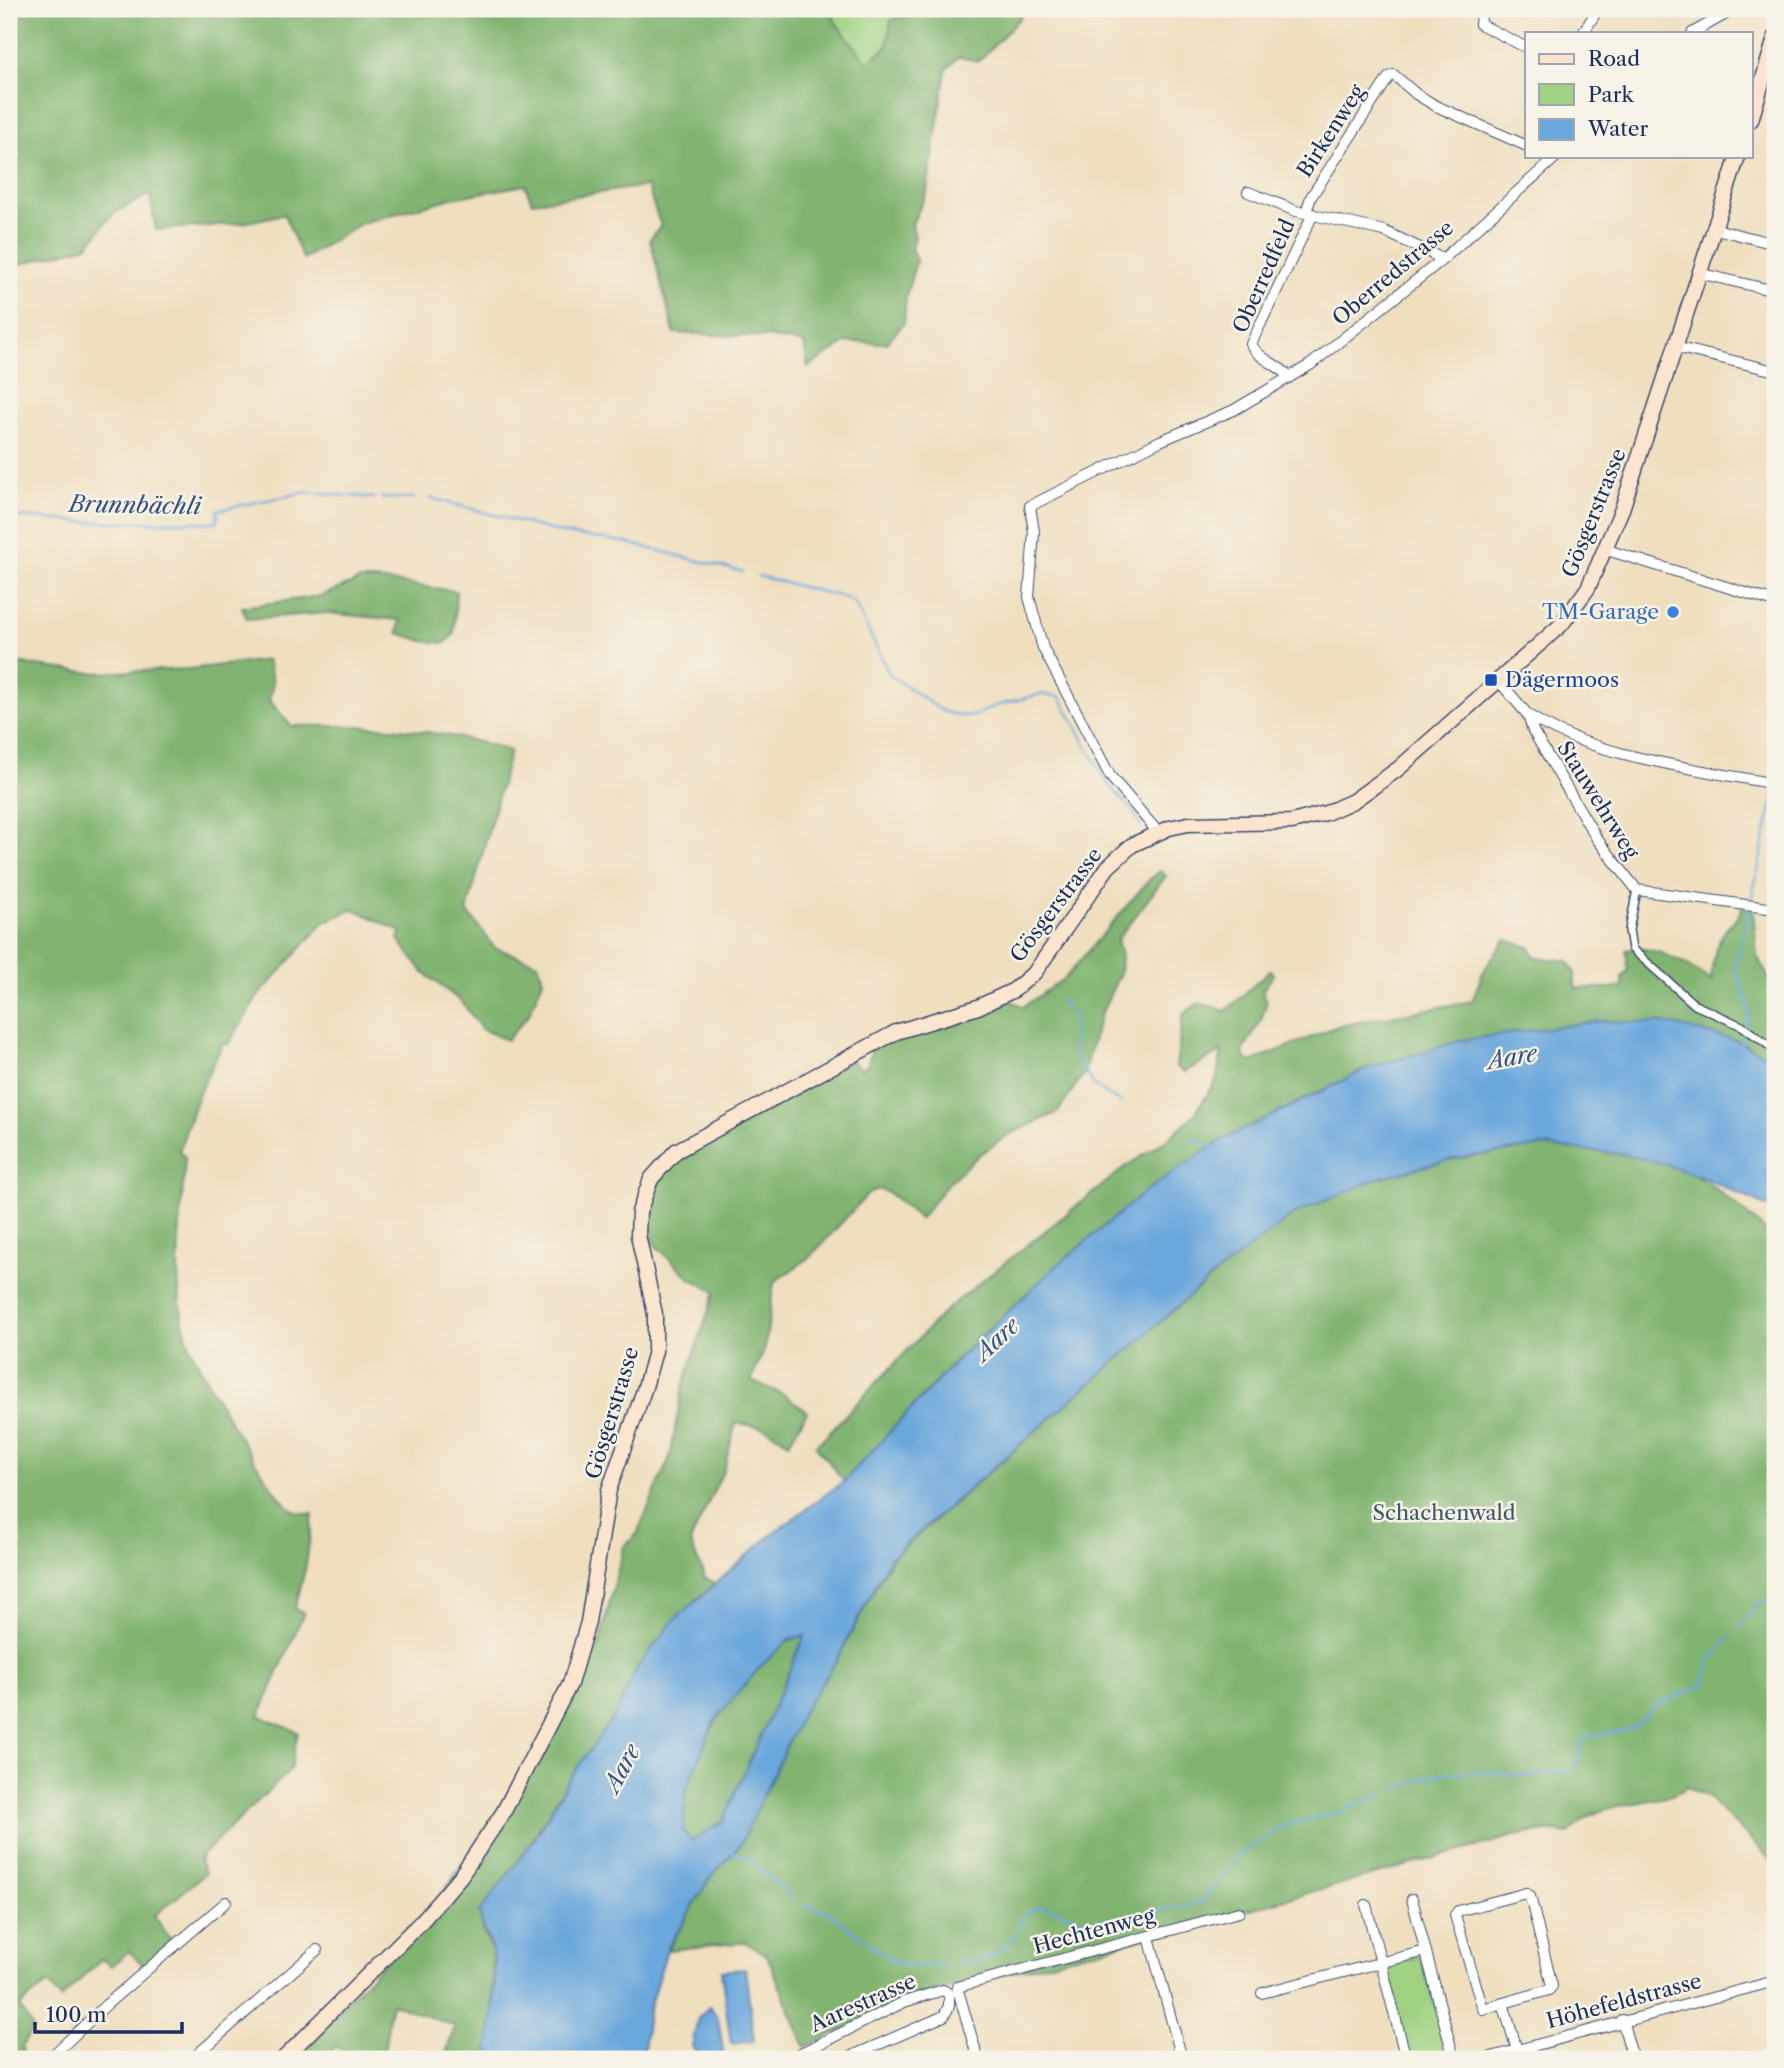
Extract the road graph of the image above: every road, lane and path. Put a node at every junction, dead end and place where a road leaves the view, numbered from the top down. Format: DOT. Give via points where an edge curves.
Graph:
graph roads {
  1 [pos="1482,9"];
  2 [pos="1598,9"];
  3 [pos="1734,9"];
  4 [pos="1584,32"];
  5 [pos="1694,32"];
  6 [pos="1775,38"];
  7 [pos="1525,47"];
  8 [pos="1752,117"];
  9 [pos="1525,145"];
  10 [pos="1552,158"];
  11 [pos="1737,158"];
  12 [pos="1248,192"];
  13 [pos="1310,213"];
  14 [pos="1712,228"];
  15 [pos="1775,244"];
  16 [pos="1443,259"];
  17 [pos="1698,273"];
  18 [pos="1775,290"];
  19 [pos="1675,346"];
  20 [pos="1775,372"];
  21 [pos="1290,377"];
  22 [pos="1607,550"];
  23 [pos="1775,603"];
  24 [pos="1499,681"];
  25 [pos="1528,715"];
  26 [pos="1774,784"];
  27 [pos="1157,831"];
  28 [pos="1637,890"];
  29 [pos="1775,909"];
  30 [pos="1775,1050"];
  31 [pos="1412,1899"];
  32 [pos="226,1902"];
  33 [pos="1366,1905"];
  34 [pos="1239,1912"];
  35 [pos="1149,1937"];
  36 [pos="317,1950"];
  37 [pos="1426,1951"];
  38 [pos="1380,1963"];
  39 [pos="1775,1981"];
  40 [pos="1262,1993"];
  41 [pos="1503,2003"];
  42 [pos="1622,2020"];
  43 [pos="1517,2050"];
  44 [pos="49,2059"];
  45 [pos="192,2059"];
  46 [pos="283,2059"];
  47 [pos="789,2059"];
  48 [pos="845,2059"];
  49 [pos="978,2059"];
  50 [pos="1182,2059"];
  51 [pos="1406,2059"];
  52 [pos="1454,2059"];
  53 [pos="1484,2059"];
  54 [pos="1633,2059"];
  1 -- 7 [label="street" via="1480,24"];
  2 -- 4 [label="street"];
  3 -- 5 [label="street"];
  6 -- 8 [label="main road"];
  9 -- 13 [label="street, Birkenweg" via="1436,106 1394,75 1317,188"];
  10 -- 16 [label="street, Oberredstrasse"];
  11 -- 14 [label="main road, Gösgerstrasse"];
  12 -- 13 [label="street"];
  13 -- 16 [label="street" via="1384,231"];
  13 -- 21 [label="street, Oberredfeld" via="1251,341 1256,352"];
  14 -- 15 [label="street"];
  14 -- 17 [label="main road, Gösgerstrasse"];
  16 -- 21 [label="street, Oberredstrasse" via="1327,353"];
  17 -- 18 [label="street"];
  17 -- 19 [label="main road, Gösgerstrasse"];
  19 -- 20 [label="street"];
  19 -- 22 [label="main road, Gösgerstrasse"];
  21 -- 27 [label="street, Oberredstrasse" via="1223,415 1030,506 1034,532 1029,597 1043,648 1110,776"];
  22 -- 23 [label="street"];
  22 -- 24 [label="main road, Gösgerstrasse" via="1588,588 1561,625"];
  24 -- 25 [label="street, Stauwehrweg"];
  24 -- 27 [label="main road, Gösgerstrasse" via="1374,789 1326,813 1292,822 1188,824"];
  25 -- 26 [label="street" via="1616,750"];
  25 -- 28 [label="street, Stauwehrweg" via="1597,839"];
  27 -- 46 [label="main road, Gösgerstrasse" via="1132,845 1108,867 1035,972 1014,990 978,1007 914,1024 860,1050 676,1151 651,1179 639,1212 638,1235 655,1314 654,1351 609,1490 594,1592 577,1664 503,1813 460,1877"];
  28 -- 29 [label="street, Stauwehrweg"];
  28 -- 30 [label="street" via="1629,930 1632,949 1695,1005 1745,1028"];
  31 -- 37 [label="street"];
  32 -- 44 [label="street"];
  33 -- 38 [label="street"];
  34 -- 35 [label="street, Hechtenweg"];
  35 -- 49 [label="street, Hechtenweg" via="957,1987"];
  35 -- 50 [label="street"];
  36 -- 45 [label="street"];
  37 -- 38 [label="street"];
  37 -- 52 [label="street"];
  38 -- 40 [label="street"];
  38 -- 51 [label="street"];
  39 -- 42 [label="street, Höhefeldstrasse"];
  41 -- 41 [label="street" via="1552,1986 1526,1893 1455,1915 1479,2006"];
  41 -- 43 [label="street"];
  42 -- 43 [label="street, Höhefeldstrasse"];
  42 -- 54 [label="street"];
  43 -- 53 [label="street, Höhefeldstrasse"];
  47 -- 48 [label="street, Aarestrasse" via="912,1999 943,1990 949,1994 944,2016"];
}
